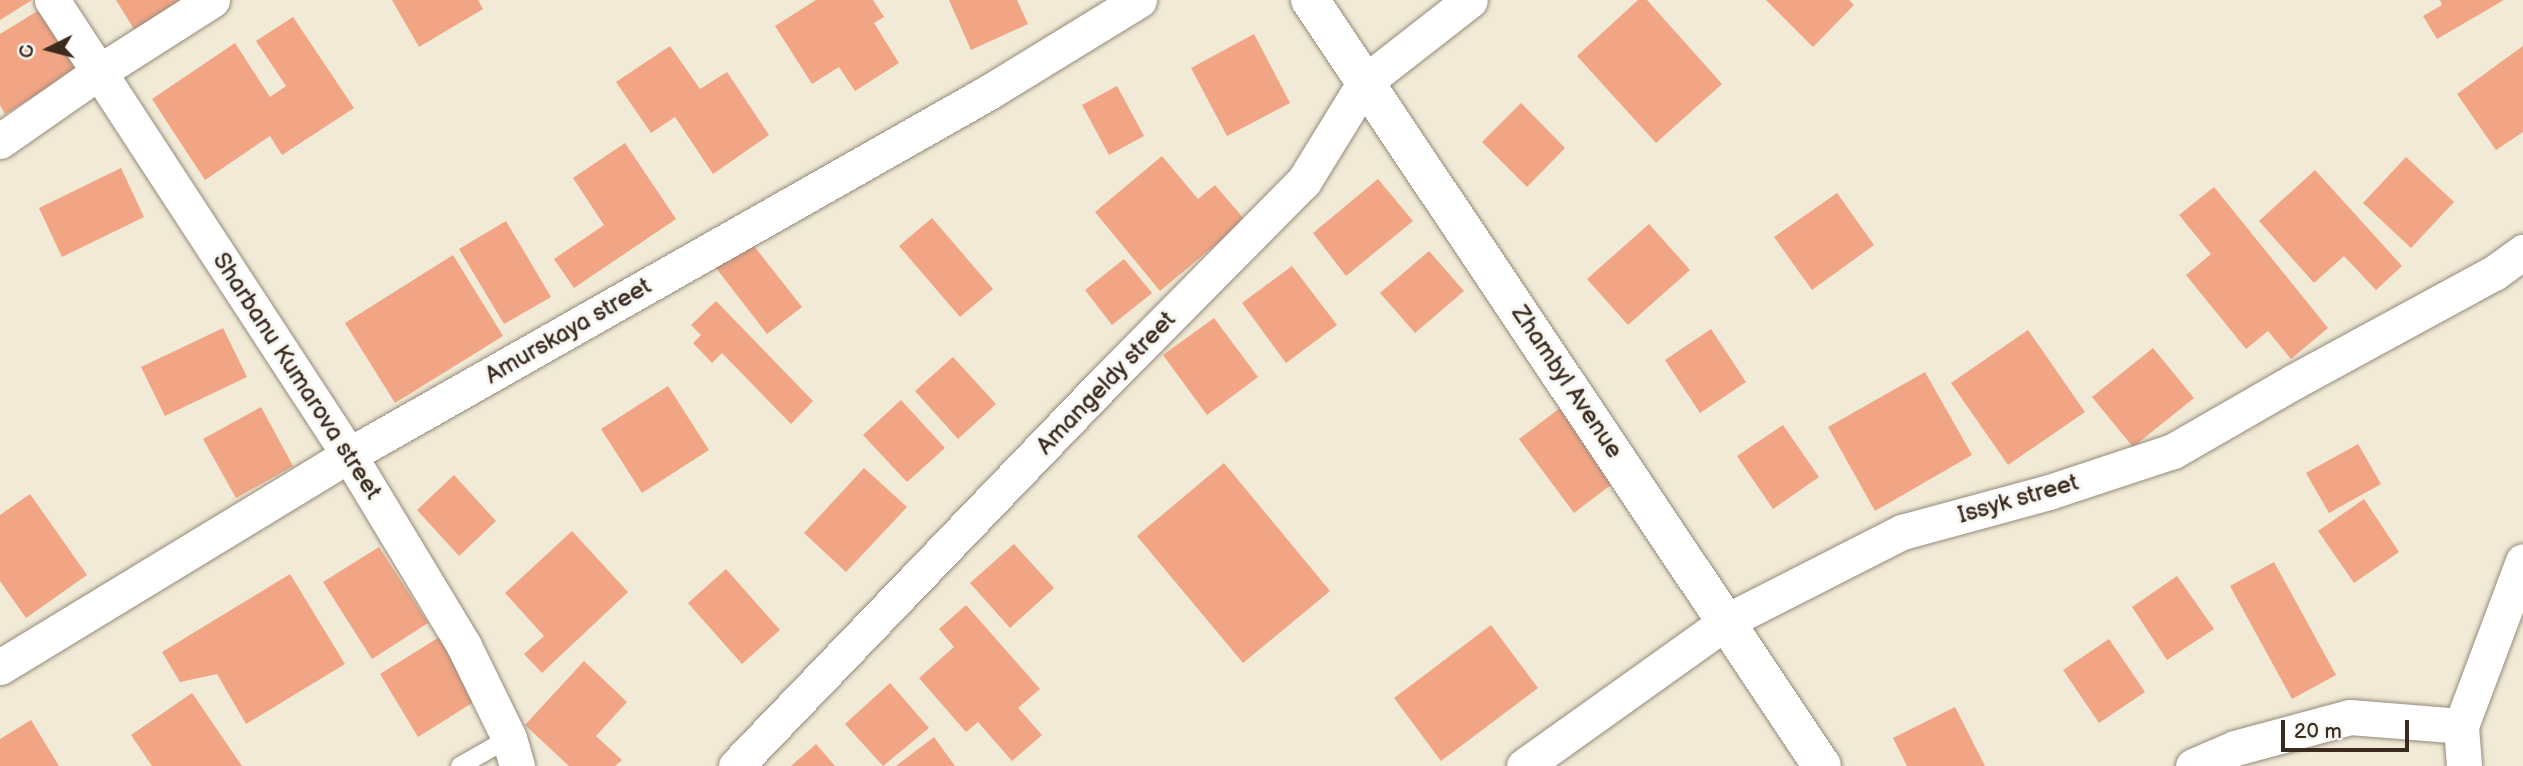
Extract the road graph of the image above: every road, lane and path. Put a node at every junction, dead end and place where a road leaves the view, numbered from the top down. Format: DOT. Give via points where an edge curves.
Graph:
graph roads {
  1 [pos="52,0"];
  2 [pos="212,0"];
  3 [pos="1139,0"];
  4 [pos="1310,0"];
  5 [pos="1470,0"];
  6 [pos="99,72"];
  7 [pos="1365,82"];
  8 [pos="0,141"];
  9 [pos="2523,252"];
  10 [pos="349,455"];
  11 [pos="2523,561"];
  12 [pos="1727,621"];
  13 [pos="0,667"];
  14 [pos="2461,726"];
  15 [pos="513,752"];
  16 [pos="460,766"];
  17 [pos="736,766"];
  18 [pos="1524,766"];
  19 [pos="1822,766"];
  20 [pos="2193,766"];
  21 [pos="2464,766"];
  1 -- 6 [label="street, Sharbanu Kumarova street"];
  2 -- 6 [label="street"];
  3 -- 10 [label="street, Amurskaya street" via="965,106"];
  4 -- 7 [label="street, Zhambyl Avenue"];
  5 -- 7 [label="street, Amangeldy street"];
  6 -- 8 [label="street"];
  6 -- 10 [label="street, Sharbanu Kumarova street"];
  7 -- 12 [label="street, Zhambyl Avenue"];
  7 -- 17 [label="street, Amangeldy street" via="1304,181"];
  9 -- 12 [label="street, Issyk street" via="2494,273 2174,452 1902,532"];
  10 -- 13 [label="street, Amurskaya street"];
  10 -- 15 [label="street, Sharbanu Kumarova street" via="464,646"];
  11 -- 14 [label="street"];
  12 -- 18 [label="street, Issyk street"];
  12 -- 19 [label="street, Zhambyl Avenue"];
  14 -- 20 [label="street" via="2350,717 2235,748"];
  14 -- 21 [label="street"];
  15 -- 16 [label="lane"];
}
